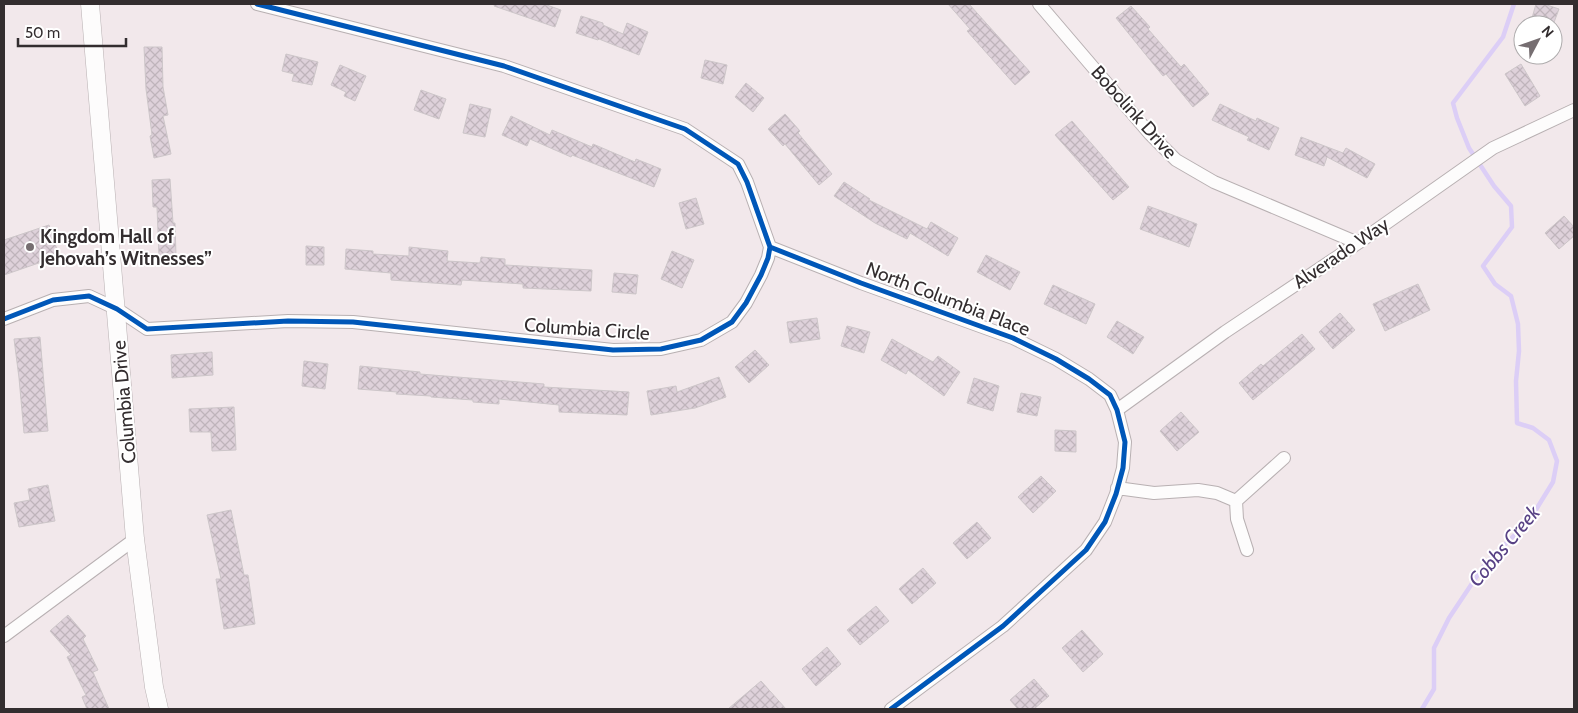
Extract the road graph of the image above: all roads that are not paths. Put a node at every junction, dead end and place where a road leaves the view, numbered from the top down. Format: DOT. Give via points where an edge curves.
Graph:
graph roads {
  1 [pos="90,4"];
  2 [pos="257,4"];
  3 [pos="1039,4"];
  4 [pos="1574,110"];
  5 [pos="1358,243"];
  6 [pos="770,247"];
  7 [pos="117,309"];
  8 [pos="4,319"];
  9 [pos="1117,410"];
  10 [pos="1284,458"];
  11 [pos="1118,488"];
  12 [pos="1236,500"];
  13 [pos="135,539"];
  14 [pos="1247,550"];
  15 [pos="4,636"];
  16 [pos="159,709"];
  17 [pos="891,709"];
  1 -- 7 [label="main road, Columbia Drive"];
  2 -- 6 [label="street" via="504,66 685,129 738,164"];
  3 -- 5 [label="street, Bobolink Drive" via="1176,160 1214,182"];
  4 -- 5 [label="street, Alverado Way" via="1493,148"];
  5 -- 9 [label="street, Alverado Way" via="1225,332"];
  6 -- 7 [label="street, Columbia Circle" via="761,275 732,322 701,340 661,349 613,350 354,322 147,328"];
  6 -- 9 [label="street, North Columbia Place" via="1013,338 1089,379 1110,395"];
  7 -- 8 [label="street, Columbia Circle" via="89,296 53,300"];
  7 -- 13 [label="main road, Columbia Drive"];
  9 -- 11 [label="street, North Columbia Place" via="1125,442"];
  10 -- 12 [label="street"];
  11 -- 12 [label="street" via="1154,493 1198,490"];
  11 -- 17 [label="street, North Columbia Place" via="1105,522 1086,550 1004,626"];
  12 -- 14 [label="street" via="1237,519"];
  13 -- 15 [label="street"];
  13 -- 16 [label="main road, Columbia Drive"];
}
